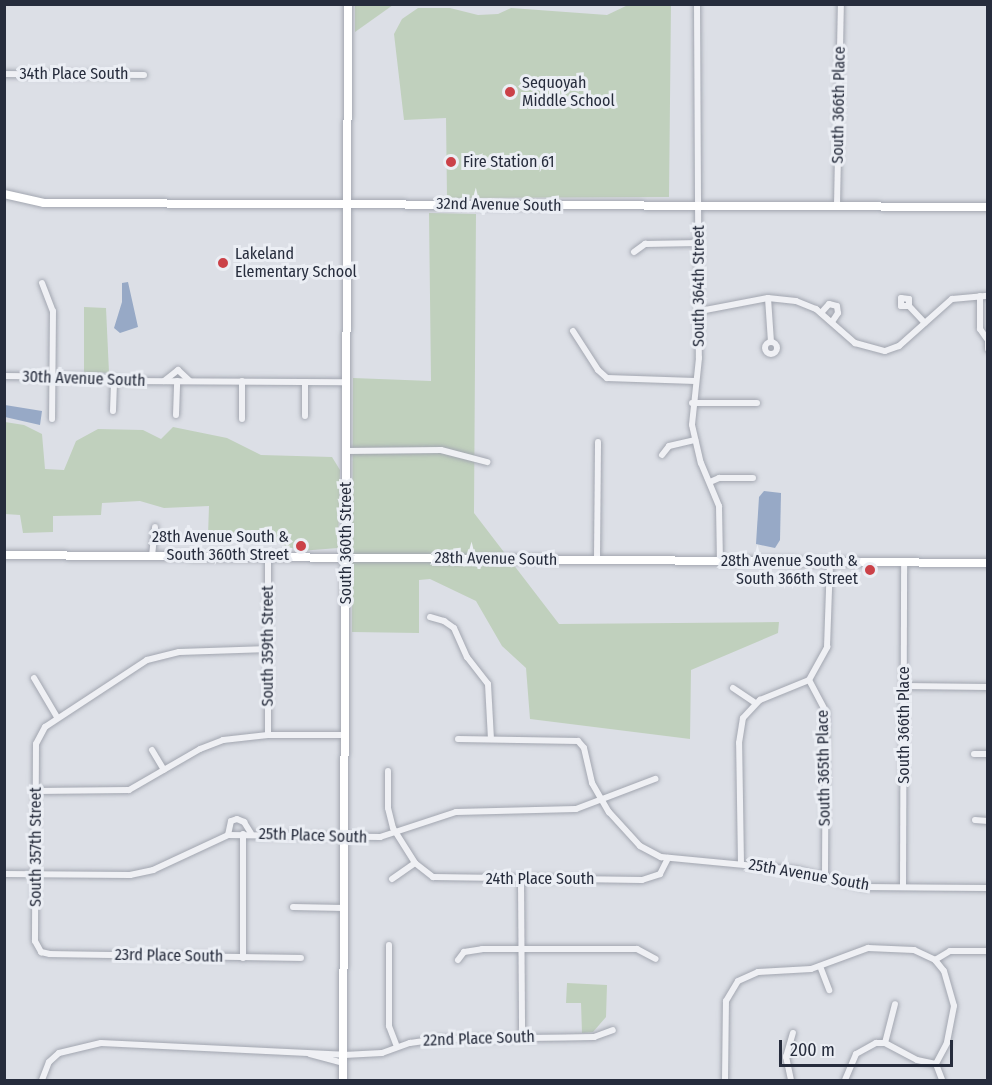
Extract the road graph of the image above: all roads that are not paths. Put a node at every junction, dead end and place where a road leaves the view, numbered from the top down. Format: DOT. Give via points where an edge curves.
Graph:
graph roads {
  1 [pos="348,4"];
  2 [pos="697,4"];
  3 [pos="841,4"];
  4 [pos="4,74"];
  5 [pos="144,75"];
  6 [pos="8,196"];
  7 [pos="347,205"];
  8 [pos="837,206"];
  9 [pos="987,207"];
  10 [pos="698,208"];
  11 [pos="699,243"];
  12 [pos="634,252"];
  13 [pos="42,284"];
  14 [pos="984,296"];
  15 [pos="768,298"];
  16 [pos="909,306"];
  17 [pos="700,311"];
  18 [pos="821,313"];
  19 [pos="832,322"];
  20 [pos="925,323"];
  21 [pos="573,331"];
  22 [pos="987,339"];
  23 [pos="771,342"];
  24 [pos="987,349"];
  25 [pos="4,376"];
  26 [pos="52,376"];
  27 [pos="114,380"];
  28 [pos="164,381"];
  29 [pos="177,381"];
  30 [pos="190,381"];
  31 [pos="242,381"];
  32 [pos="694,381"];
  33 [pos="305,382"];
  34 [pos="346,382"];
  35 [pos="692,403"];
  36 [pos="757,403"];
  37 [pos="113,411"];
  38 [pos="176,415"];
  39 [pos="305,416"];
  40 [pos="52,419"];
  41 [pos="242,419"];
  42 [pos="695,440"];
  43 [pos="598,442"];
  44 [pos="346,451"];
  45 [pos="662,455"];
  46 [pos="487,462"];
  47 [pos="753,478"];
  48 [pos="710,482"];
  49 [pos="155,527"];
  50 [pos="4,555"];
  51 [pos="152,556"];
  52 [pos="268,557"];
  53 [pos="346,558"];
  54 [pos="597,560"];
  55 [pos="720,561"];
  56 [pos="830,562"];
  57 [pos="903,562"];
  58 [pos="987,563"];
  59 [pos="430,617"];
  60 [pos="269,648"];
  61 [pos="34,678"];
  62 [pos="809,680"];
  63 [pos="904,686"];
  64 [pos="987,687"];
  65 [pos="733,688"];
  66 [pos="755,703"];
  67 [pos="57,717"];
  68 [pos="268,735"];
  69 [pos="345,735"];
  70 [pos="458,739"];
  71 [pos="491,739"];
  72 [pos="152,750"];
  73 [pos="974,754"];
  74 [pos="987,754"];
  75 [pos="164,770"];
  76 [pos="388,771"];
  77 [pos="655,779"];
  78 [pos="36,790"];
  79 [pos="600,799"];
  80 [pos="975,820"];
  81 [pos="987,821"];
  82 [pos="243,834"];
  83 [pos="251,834"];
  84 [pos="395,834"];
  85 [pos="228,835"];
  86 [pos="344,838"];
  87 [pos="668,858"];
  88 [pos="415,863"];
  89 [pos="741,864"];
  90 [pos="4,874"];
  91 [pos="36,874"];
  92 [pos="825,876"];
  93 [pos="392,879"];
  94 [pos="521,879"];
  95 [pos="903,887"];
  96 [pos="987,888"];
  97 [pos="292,907"];
  98 [pos="344,908"];
  99 [pos="389,945"];
  100 [pos="521,949"];
  101 [pos="39,950"];
  102 [pos="987,951"];
  103 [pos="243,958"];
  104 [pos="301,958"];
  105 [pos="656,959"];
  106 [pos="458,960"];
  107 [pos="935,960"];
  108 [pos="820,966"];
  109 [pos="829,990"];
  110 [pos="895,1004"];
  111 [pos="613,1030"];
  112 [pos="793,1033"];
  113 [pos="522,1037"];
  114 [pos="885,1043"];
  115 [pos="397,1047"];
  116 [pos="344,1059"];
  117 [pos="936,1064"];
  118 [pos="42,1080"];
  119 [pos="343,1080"];
  120 [pos="725,1080"];
  121 [pos="791,1080"];
  122 [pos="845,1080"];
  123 [pos="942,1080"];
  1 -- 7 [label="street, South 360th Street"];
  2 -- 10 [label="street, South 364th Street"];
  3 -- 8 [label="street, South 366th Place"];
  4 -- 5 [label="street, 34th Place South"];
  6 -- 7 [label="street, 32nd Avenue South" via="44,203"];
  7 -- 10 [label="street, 32nd Avenue South"];
  7 -- 34 [label="street, South 360th Street"];
  8 -- 9 [label="street, 32nd Avenue South"];
  8 -- 10 [label="street, 32nd Avenue South"];
  10 -- 11 [label="street, South 364th Street"];
  11 -- 12 [label="street" via="645,244"];
  11 -- 17 [label="street, South 364th Street"];
  13 -- 26 [label="street" via="53,311"];
  14 -- 20 [label="street" via="952,299"];
  14 -- 22 [label="street" via="980,329"];
  15 -- 17 [label="street"];
  15 -- 18 [label="street" via="796,301"];
  15 -- 23 [label="street"];
  16 -- 20 [label="street"];
  17 -- 32 [label="street, South 364th Street" via="699,358"];
  18 -- 19 [label="street"];
  18 -- 19 [label="street" via="829,304 837,306 838,314"];
  19 -- 20 [label="street" via="855,343 878,351 899,346"];
  21 -- 32 [label="street" via="598,370 608,378"];
  22 -- 24 [label="street"];
  25 -- 26 [label="street, 30th Avenue South"];
  26 -- 27 [label="street, 30th Avenue South"];
  26 -- 40 [label="street"];
  27 -- 28 [label="street, 30th Avenue South"];
  27 -- 37 [label="street"];
  28 -- 29 [label="street, 30th Avenue South"];
  28 -- 30 [label="street, 30th Avenue South" via="178,370"];
  29 -- 30 [label="street, 30th Avenue South"];
  29 -- 38 [label="street"];
  30 -- 31 [label="street, 30th Avenue South"];
  31 -- 33 [label="street, 30th Avenue South"];
  31 -- 41 [label="street"];
  32 -- 35 [label="street, South 364th Street"];
  33 -- 34 [label="street, 30th Avenue South"];
  33 -- 39 [label="street"];
  34 -- 44 [label="street, South 360th Street"];
  35 -- 36 [label="street"];
  35 -- 42 [label="street, South 364th Street"];
  42 -- 45 [label="street" via="669,446"];
  42 -- 48 [label="street, South 364th Street"];
  43 -- 54 [label="street"];
  44 -- 46 [label="street" via="441,450"];
  44 -- 53 [label="street, South 360th Street"];
  47 -- 48 [label="street" via="719,478"];
  48 -- 55 [label="street, South 364th Street" via="721,514"];
  49 -- 51 [label="street"];
  50 -- 51 [label="street, 28th Avenue South"];
  51 -- 52 [label="street, 28th Avenue South"];
  52 -- 53 [label="street, 28th Avenue South"];
  52 -- 60 [label="street, South 359th Street"];
  53 -- 54 [label="street, 28th Avenue South"];
  53 -- 69 [label="street, South 360th Street"];
  54 -- 55 [label="street, 28th Avenue South"];
  55 -- 56 [label="street, 28th Avenue South"];
  56 -- 57 [label="street, 28th Avenue South"];
  56 -- 62 [label="street" via="827,647"];
  57 -- 58 [label="street, 28th Avenue South"];
  57 -- 63 [label="street, South 366th Place"];
  59 -- 71 [label="street" via="452,626 488,684"];
  60 -- 67 [label="street" via="179,652 147,660"];
  60 -- 68 [label="street, South 359th Street"];
  61 -- 67 [label="street"];
  62 -- 66 [label="street"];
  62 -- 92 [label="street, South 365th Place" via="826,712"];
  63 -- 64 [label="street"];
  63 -- 95 [label="street, South 366th Place"];
  65 -- 66 [label="street"];
  66 -- 89 [label="street" via="743,718 739,735"];
  67 -- 78 [label="street, South 357th Street" via="40,733 36,744"];
  68 -- 69 [label="street"];
  68 -- 75 [label="street" via="211,743"];
  69 -- 86 [label="street, South 360th Street"];
  70 -- 71 [label="street"];
  71 -- 79 [label="street, 25th Avenue South" via="572,739 582,744 590,779"];
  72 -- 75 [label="street"];
  73 -- 74 [label="street"];
  75 -- 78 [label="street" via="123,790"];
  76 -- 84 [label="street, 24th Place South" via="388,813"];
  77 -- 79 [label="street, 25th Place South"];
  78 -- 91 [label="street, South 357th Street"];
  79 -- 84 [label="street, 25th Place South" via="569,810 456,812"];
  79 -- 87 [label="street, 25th Avenue South" via="640,846"];
  80 -- 81 [label="street"];
  82 -- 83 [label="street, 25th Place South"];
  82 -- 85 [label="street, 25th Place South"];
  82 -- 103 [label="street"];
  83 -- 85 [label="street" via="244,822 237,819 231,821"];
  83 -- 86 [label="street, 25th Place South"];
  84 -- 86 [label="street, 25th Place South"];
  84 -- 88 [label="street, 24th Place South"];
  85 -- 91 [label="street, 25th Place South" via="142,873"];
  86 -- 98 [label="street, South 360th Street"];
  87 -- 89 [label="street, 25th Avenue South"];
  87 -- 94 [label="street, 24th Place South" via="662,871 648,879"];
  88 -- 93 [label="street"];
  88 -- 94 [label="street, 24th Place South" via="440,878"];
  89 -- 92 [label="street, 25th Avenue South"];
  90 -- 91 [label="street, 25th Place South"];
  91 -- 101 [label="street, South 357th Street" via="35,938"];
  92 -- 95 [label="street, 25th Avenue South" via="864,887"];
  94 -- 100 [label="street"];
  95 -- 96 [label="street, 25th Avenue South"];
  97 -- 98 [label="street"];
  98 -- 116 [label="street, South 360th Street"];
  99 -- 115 [label="street" via="389,1026"];
  100 -- 105 [label="street" via="637,949"];
  100 -- 106 [label="street" via="468,950"];
  100 -- 113 [label="street"];
  101 -- 103 [label="street, 23rd Place South" via="57,955"];
  102 -- 107 [label="street" via="950,951"];
  103 -- 104 [label="street, 23rd Place South"];
  107 -- 108 [label="street" via="911,949 873,948 853,951"];
  107 -- 117 [label="street" via="947,979 954,1006 947,1043"];
  108 -- 109 [label="street"];
  108 -- 120 [label="street" via="754,973 730,990"];
  110 -- 114 [label="street"];
  111 -- 113 [label="street, 22nd Place South" via="594,1037"];
  112 -- 121 [label="street" via="786,1061"];
  113 -- 115 [label="street, 22nd Place South" via="450,1038"];
  114 -- 117 [label="street" via="917,1060"];
  114 -- 122 [label="street" via="871,1044 859,1051"];
  115 -- 116 [label="street, 22nd Place South"];
  116 -- 118 [label="street, 22nd Place South" via="101,1042 59,1053 49,1062"];
  116 -- 119 [label="street, South 360th Street"];
  117 -- 123 [label="street"];
}
